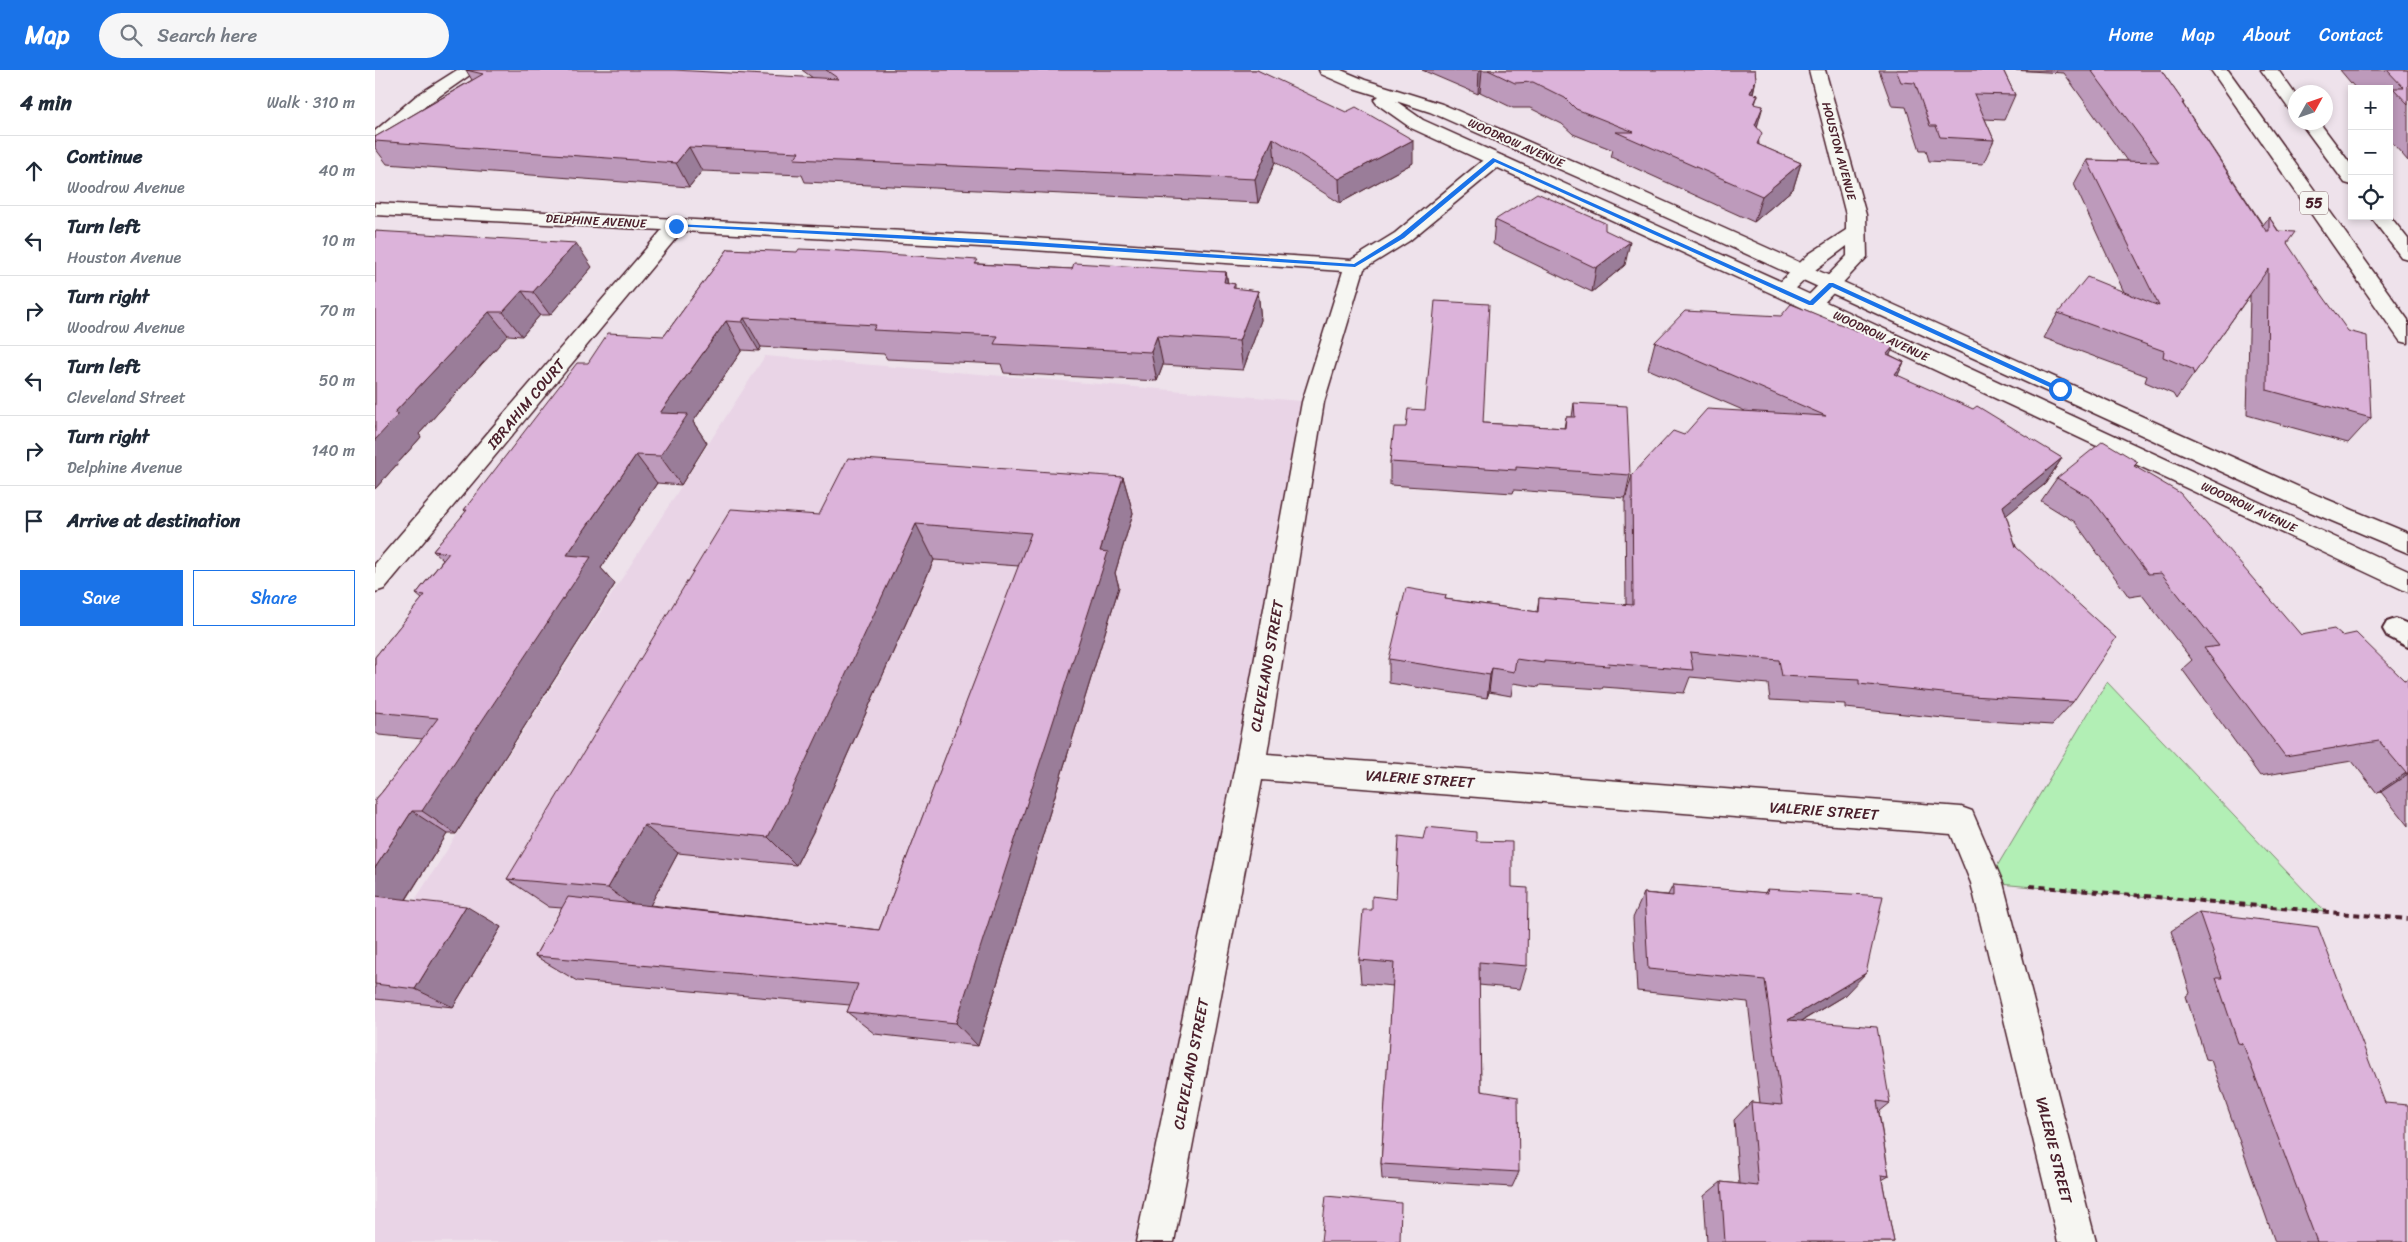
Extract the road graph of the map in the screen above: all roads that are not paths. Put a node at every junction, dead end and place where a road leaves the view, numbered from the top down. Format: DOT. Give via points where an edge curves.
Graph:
graph roads {
  1 [pos="469,70"];
  2 [pos="1327,70"];
  3 [pos="1817,70"];
  4 [pos="2219,70"];
  5 [pos="2269,70"];
  6 [pos="1359,84"];
  7 [pos="2288,95"];
  8 [pos="2315,130"];
  9 [pos="375,140"];
  10 [pos="1495,160"];
  11 [pos="2350,175"];
  12 [pos="375,209"];
  13 [pos="2383,220"];
  14 [pos="676,226"];
  15 [pos="1855,234"];
  16 [pos="2408,252"];
  17 [pos="1355,266"];
  18 [pos="1801,270"];
  19 [pos="1831,284"];
  20 [pos="1782,290"];
  21 [pos="1811,304"];
  22 [pos="2408,336"];
  23 [pos="2310,502"];
  24 [pos="2258,511"];
  25 [pos="2408,530"];
  26 [pos="2408,543"];
  27 [pos="375,582"];
  28 [pos="2408,582"];
  29 [pos="2408,598"];
  30 [pos="1250,766"];
  31 [pos="1155,1242"];
  32 [pos="2077,1242"];
  1 -- 9 [label="street" via="422,100"];
  2 -- 6 [label="street, WOODROW AVENUE"];
  3 -- 15 [label="street, HOUSTON AVENUE" via="1856,215"];
  4 -- 22 [label="street, 55"];
  5 -- 7 [label="street"];
  6 -- 10 [label="street, WOODROW AVENUE" via="1417,124"];
  6 -- 18 [label="street, WOODROW AVENUE" via="1436,108"];
  8 -- 11 [label="street"];
  10 -- 17 [label="street" via="1402,237"];
  10 -- 20 [label="street, WOODROW AVENUE"];
  12 -- 14 [label="street, DELPHINE AVENUE"];
  13 -- 16 [label="street"];
  14 -- 17 [label="street, DELPHINE AVENUE" via="1018,243"];
  14 -- 27 [label="street, IBRAHIM COURT"];
  15 -- 18 [label="street" via="1830,246"];
  15 -- 19 [label="street, HOUSTON AVENUE" via="1857,257"];
  17 -- 30 [label="street, CLEVELAND STREET" via="1313,402"];
  18 -- 19 [label="street, WOODROW AVENUE"];
  18 -- 20 [label="street"];
  19 -- 21 [label="street, HOUSTON AVENUE"];
  19 -- 23 [label="street, WOODROW AVENUE"];
  20 -- 21 [label="street, WOODROW AVENUE"];
  21 -- 24 [label="street, WOODROW AVENUE"];
  23 -- 25 [label="street"];
  23 -- 26 [label="street, WOODROW AVENUE"];
  24 -- 28 [label="street, WOODROW AVENUE"];
  24 -- 29 [label="street"];
  30 -- 31 [label="street, CLEVELAND STREET"];
  30 -- 32 [label="street, VALERIE STREET" via="1961,821 1987,883"];
}
